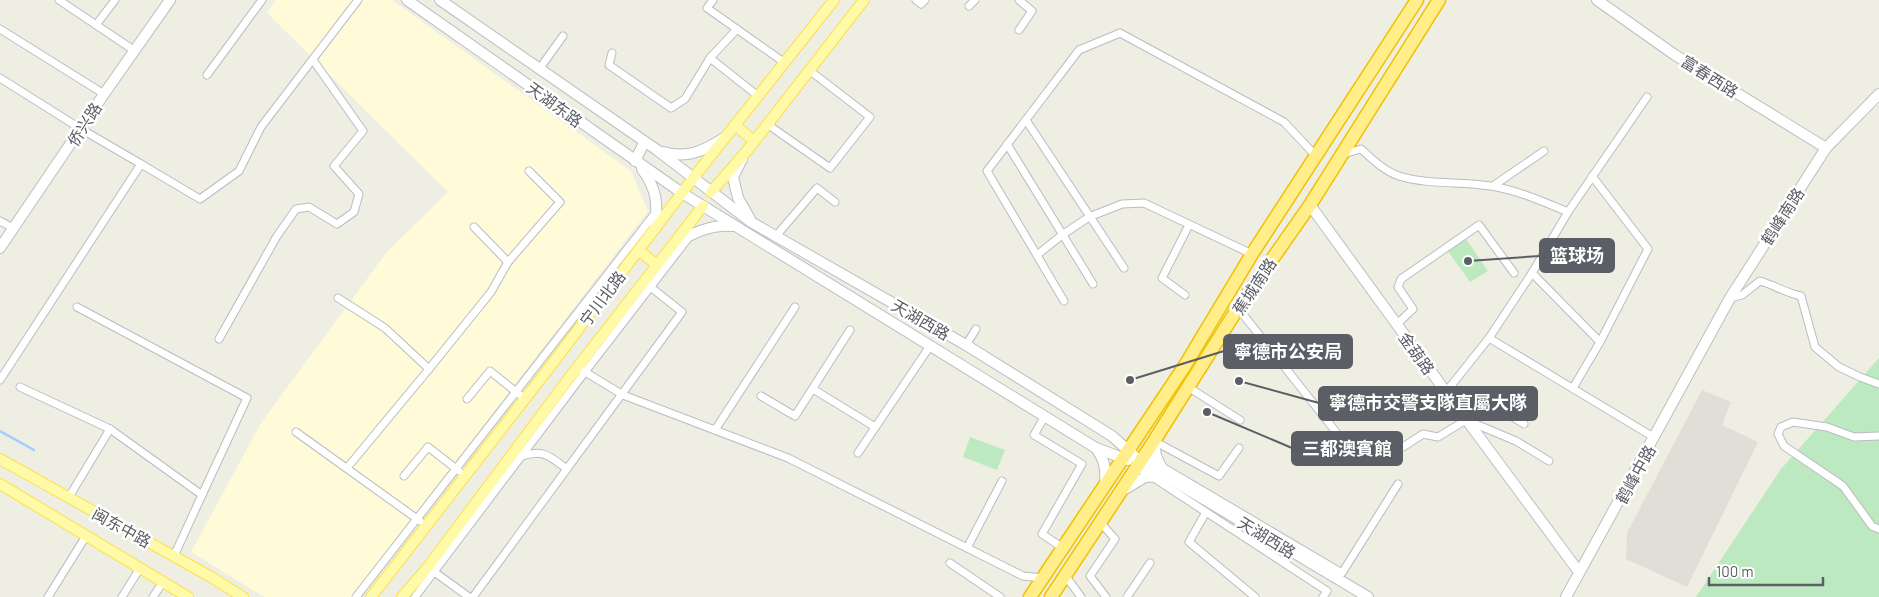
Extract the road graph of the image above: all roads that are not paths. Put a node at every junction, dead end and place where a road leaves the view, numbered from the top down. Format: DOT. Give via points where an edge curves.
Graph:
graph roads {
  1 [pos="59,0"];
  2 [pos="115,0"];
  3 [pos="170,0"];
  4 [pos="262,0"];
  5 [pos="358,0"];
  6 [pos="407,0"];
  7 [pos="440,0"];
  8 [pos="713,0"];
  9 [pos="834,0"];
  10 [pos="864,0"];
  11 [pos="916,0"];
  12 [pos="924,0"];
  13 [pos="975,0"];
  14 [pos="1019,0"];
  15 [pos="1417,0"];
  16 [pos="1439,0"];
  17 [pos="1597,0"];
  18 [pos="969,6"];
  19 [pos="96,25"];
  20 [pos="0,29"];
  21 [pos="737,29"];
  22 [pos="1019,30"];
  23 [pos="563,36"];
  24 [pos="135,51"];
  25 [pos="612,53"];
  26 [pos="710,58"];
  27 [pos="313,60"];
  28 [pos="785,62"];
  29 [pos="540,68"];
  30 [pos="809,70"];
  31 [pos="207,76"];
  32 [pos="0,78"];
  33 [pos="104,94"];
  34 [pos="1879,94"];
  35 [pos="758,96"];
  36 [pos="1647,97"];
  37 [pos="1026,120"];
  38 [pos="768,124"];
  39 [pos="734,126"];
  40 [pos="81,129"];
  41 [pos="725,138"];
  42 [pos="754,141"];
  43 [pos="644,143"];
  44 [pos="1007,144"];
  45 [pos="1826,148"];
  46 [pos="657,150"];
  47 [pos="1544,151"];
  48 [pos="746,152"];
  49 [pos="1342,154"];
  50 [pos="1315,155"];
  51 [pos="637,162"];
  52 [pos="141,164"];
  53 [pos="528,171"];
  54 [pos="1592,176"];
  55 [pos="694,177"];
  56 [pos="1492,186"];
  57 [pos="711,192"];
  58 [pos="682,193"];
  59 [pos="835,202"];
  60 [pos="1310,205"];
  61 [pos="703,206"];
  62 [pos="656,212"];
  63 [pos="1568,212"];
  64 [pos="1089,217"];
  65 [pos="0,221"];
  66 [pos="751,222"];
  67 [pos="736,226"];
  68 [pos="1189,226"];
  69 [pos="474,227"];
  70 [pos="14,228"];
  71 [pos="762,228"];
  72 [pos="655,229"];
  73 [pos="691,235"];
  74 [pos="1062,235"];
  75 [pos="776,236"];
  76 [pos="755,238"];
  77 [pos="674,244"];
  78 [pos="0,248"];
  79 [pos="638,250"];
  80 [pos="1252,254"];
  81 [pos="1037,255"];
  82 [pos="508,262"];
  83 [pos="657,265"];
  84 [pos="1124,268"];
  85 [pos="1532,273"];
  86 [pos="1514,274"];
  87 [pos="648,284"];
  88 [pos="1093,284"];
  89 [pos="1185,295"];
  90 [pos="338,298"];
  91 [pos="1730,298"];
  92 [pos="1064,301"];
  93 [pos="77,307"];
  94 [pos="795,307"];
  95 [pos="1238,308"];
  96 [pos="1397,324"];
  97 [pos="976,329"];
  98 [pos="850,330"];
  99 [pos="1489,338"];
  100 [pos="219,339"];
  101 [pos="1600,342"];
  102 [pos="930,346"];
  103 [pos="966,346"];
  104 [pos="1702,350"];
  105 [pos="429,369"];
  106 [pos="581,369"];
  107 [pos="0,380"];
  108 [pos="1879,384"];
  109 [pos="20,387"];
  110 [pos="1188,387"];
  111 [pos="1573,388"];
  112 [pos="812,389"];
  113 [pos="515,391"];
  114 [pos="1446,392"];
  115 [pos="621,394"];
  116 [pos="761,396"];
  117 [pos="467,398"];
  118 [pos="525,399"];
  119 [pos="1045,416"];
  120 [pos="1240,420"];
  121 [pos="1466,420"];
  122 [pos="1146,424"];
  123 [pos="1524,424"];
  124 [pos="875,427"];
  125 [pos="110,428"];
  126 [pos="715,430"];
  127 [pos="296,432"];
  128 [pos="1336,432"];
  129 [pos="1112,436"];
  130 [pos="1879,436"];
  131 [pos="1655,438"];
  132 [pos="1154,441"];
  133 [pos="1403,447"];
  134 [pos="1096,448"];
  135 [pos="1239,448"];
  136 [pos="858,453"];
  137 [pos="1125,454"];
  138 [pos="523,456"];
  139 [pos="0,459"];
  140 [pos="507,461"];
  141 [pos="1549,461"];
  142 [pos="1140,462"];
  143 [pos="1160,466"];
  144 [pos="347,468"];
  145 [pos="456,469"];
  146 [pos="567,469"];
  147 [pos="404,476"];
  148 [pos="465,476"];
  149 [pos="1165,476"];
  150 [pos="1152,477"];
  151 [pos="1002,481"];
  152 [pos="0,484"];
  153 [pos="1398,484"];
  154 [pos="1105,486"];
  155 [pos="1120,493"];
  156 [pos="202,495"];
  157 [pos="69,497"];
  158 [pos="1206,512"];
  159 [pos="417,519"];
  160 [pos="1100,522"];
  161 [pos="427,526"];
  162 [pos="1879,529"];
  163 [pos="86,536"];
  164 [pos="967,548"];
  165 [pos="1063,548"];
  166 [pos="174,556"];
  167 [pos="950,563"];
  168 [pos="1150,563"];
  169 [pos="140,568"];
  170 [pos="431,570"];
  171 [pos="1579,572"];
  172 [pos="1065,575"];
  173 [pos="1043,578"];
  174 [pos="163,582"];
  175 [pos="1326,596"];
  176 [pos="48,597"];
  177 [pos="122,597"];
  178 [pos="153,597"];
  179 [pos="188,597"];
  180 [pos="243,597"];
  181 [pos="356,597"];
  182 [pos="371,597"];
  183 [pos="402,597"];
  184 [pos="415,597"];
  185 [pos="469,597"];
  186 [pos="473,597"];
  187 [pos="1000,597"];
  188 [pos="1030,597"];
  189 [pos="1050,597"];
  190 [pos="1082,597"];
  191 [pos="1106,597"];
  192 [pos="1127,597"];
  193 [pos="1255,597"];
  194 [pos="1368,597"];
  195 [pos="1566,597"];
  1 -- 19 [label="street"];
  2 -- 19 [label="street"];
  3 -- 24 [label="main road, 侨兴路"];
  4 -- 31 [label="street"];
  5 -- 27 [label="street"];
  6 -- 51 [label="main road, 天湖东路"];
  7 -- 29 [label="main road, 天湖东路"];
  8 -- 21 [label="street" via="707,8"];
  9 -- 28 [label="main road, 宁川北路"];
  10 -- 30 [label="main road, 宁川北路"];
  11 -- 12 [label="street" via="921,4"];
  13 -- 18 [label="street"];
  14 -- 22 [label="street" via="1032,11"];
  15 -- 50 [label="highway, 蕉城南路"];
  16 -- 49 [label="highway, 蕉城南路"];
  17 -- 45 [label="main road, 富春西路" via="1676,55"];
  19 -- 24 [label="street"];
  20 -- 33 [label="street"];
  21 -- 26 [label="street"];
  21 -- 28 [label="street"];
  23 -- 29 [label="street"];
  24 -- 33 [label="main road, 侨兴路"];
  25 -- 26 [label="street" via="609,65 671,108 685,99"];
  26 -- 35 [label="street"];
  27 -- 52 [label="street" via="261,128 239,171 200,199"];
  27 -- 100 [label="street" via="363,132 334,166 359,194 354,212 337,224 309,207 296,209 277,236"];
  28 -- 35 [label="main road, 宁川北路"];
  29 -- 43 [label="main road, 天湖东路"];
  30 -- 38 [label="main road, 宁川北路"];
  30 -- 38 [label="street" via="870,117 859,132 830,168"];
  32 -- 40 [label="street"];
  33 -- 40 [label="main road, 侨兴路"];
  34 -- 45 [label="main road, 鹤峰南路"];
  35 -- 39 [label="main road, 宁川北路"];
  36 -- 54 [label="street"];
  37 -- 44 [label="street"];
  37 -- 50 [label="street" via="1079,50 1120,33 1284,122"];
  37 -- 64 [label="street"];
  38 -- 42 [label="main road, 宁川北路"];
  39 -- 41 [label="main road, 宁川北路"];
  39 -- 42 [label="main road"];
  40 -- 52 [label="street"];
  40 -- 70 [label="main road, 侨兴路"];
  41 -- 46 [label="main road" via="704,151 671,154"];
  41 -- 55 [label="main road, 宁川北路"];
  42 -- 48 [label="main road, 宁川北路"];
  43 -- 46 [label="main road, 天湖东路"];
  43 -- 51 [label="main road"];
  44 -- 74 [label="street"];
  44 -- 81 [label="street" via="987,171"];
  45 -- 91 [label="main road, 鹤峰南路"];
  46 -- 55 [label="main road, 天湖东路"];
  47 -- 56 [label="street"];
  48 -- 57 [label="main road, 宁川北路"];
  48 -- 66 [label="main road" via="733,177 738,198"];
  49 -- 56 [label="street" via="1361,149 1380,166 1398,175 1425,181"];
  49 -- 60 [label="highway, 蕉城南路"];
  50 -- 80 [label="highway, 蕉城南路"];
  51 -- 58 [label="main road, 天湖东路"];
  51 -- 62 [label="main road" via="655,193"];
  52 -- 107 [label="street"];
  53 -- 82 [label="street" via="560,202"];
  54 -- 63 [label="street"];
  54 -- 101 [label="street" via="1648,249"];
  55 -- 57 [label="main road, 天湖东路"];
  55 -- 58 [label="main road, 宁川北路"];
  56 -- 63 [label="street"];
  57 -- 61 [label="main road, 宁川北路"];
  57 -- 66 [label="main road, 天湖西路"];
  58 -- 61 [label="main road, 天湖东路"];
  58 -- 72 [label="main road, 宁川北路"];
  59 -- 75 [label="street" via="817,188"];
  60 -- 95 [label="highway, 蕉城南路"];
  60 -- 96 [label="main road, 金葫路"];
  61 -- 67 [label="main road, 天湖西路"];
  61 -- 77 [label="main road, 宁川北路"];
  62 -- 72 [label="main road"];
  62 -- 113 [label="street"];
  63 -- 85 [label="street"];
  64 -- 68 [label="street" via="1122,204 1144,202"];
  64 -- 74 [label="street"];
  64 -- 84 [label="street"];
  65 -- 70 [label="street"];
  66 -- 71 [label="main road, 天湖西路"];
  67 -- 73 [label="main road" via="720,225"];
  67 -- 76 [label="main road, 天湖西路"];
  68 -- 80 [label="street"];
  68 -- 89 [label="street" via="1162,278"];
  69 -- 82 [label="street"];
  70 -- 78 [label="main road, 侨兴路"];
  71 -- 75 [label="main road, 天湖西路"];
  71 -- 76 [label="main road"];
  72 -- 79 [label="main road, 宁川北路"];
  73 -- 77 [label="main road"];
  73 -- 87 [label="street"];
  74 -- 81 [label="street"];
  74 -- 88 [label="street"];
  75 -- 103 [label="main road, 天湖西路"];
  76 -- 102 [label="main road, 天湖西路"];
  77 -- 83 [label="main road, 宁川北路"];
  79 -- 83 [label="main road"];
  79 -- 118 [label="main road, 宁川北路"];
  80 -- 122 [label="highway, 蕉城南路"];
  81 -- 92 [label="street"];
  82 -- 105 [label="street" via="491,292"];
  83 -- 87 [label="main road, 宁川北路"];
  85 -- 99 [label="street"];
  85 -- 101 [label="street"];
  86 -- 96 [label="street" via="1479,225 1401,279 1398,287 1412,310"];
  87 -- 106 [label="main road, 宁川北路"];
  87 -- 115 [label="street" via="682,312"];
  90 -- 105 [label="street" via="384,328"];
  91 -- 104 [label="main road, 鹤峰南路"];
  91 -- 108 [label="street" via="1742,295 1760,281 1801,296 1815,347 1839,367"];
  93 -- 156 [label="street" via="247,398"];
  94 -- 126 [label="street"];
  95 -- 110 [label="highway, 蕉城南路"];
  95 -- 128 [label="street"];
  96 -- 114 [label="main road, 金葫路"];
  97 -- 103 [label="street"];
  98 -- 112 [label="street"];
  99 -- 111 [label="street"];
  99 -- 114 [label="street"];
  101 -- 111 [label="street"];
  102 -- 119 [label="main road, 天湖西路"];
  102 -- 124 [label="street"];
  103 -- 129 [label="main road, 天湖西路"];
  104 -- 131 [label="main road, 鹤峰中路"];
  105 -- 144 [label="street"];
  106 -- 115 [label="street"];
  106 -- 138 [label="street"];
  106 -- 140 [label="main road, 宁川北路"];
  109 -- 125 [label="street"];
  110 -- 120 [label="street"];
  110 -- 132 [label="highway, 蕉城南路"];
  111 -- 131 [label="street"];
  112 -- 116 [label="street" via="795,416"];
  112 -- 124 [label="street"];
  113 -- 117 [label="street" via="490,371"];
  113 -- 118 [label="street"];
  113 -- 145 [label="street"];
  114 -- 121 [label="main road, 金葫路"];
  115 -- 126 [label="street"];
  115 -- 146 [label="street"];
  118 -- 148 [label="main road, 宁川北路"];
  119 -- 134 [label="main road, 天湖西路"];
  119 -- 165 [label="street" via="1034,435 1082,464 1042,534"];
  121 -- 123 [label="street" via="1488,404"];
  121 -- 133 [label="street" via="1438,437 1423,434"];
  121 -- 141 [label="street" via="1516,441"];
  121 -- 171 [label="main road, 金葫路"];
  122 -- 129 [label="main road" via="1133,435 1123,438"];
  122 -- 137 [label="highway, 蕉城南路"];
  124 -- 136 [label="street"];
  125 -- 156 [label="street"];
  125 -- 157 [label="street"];
  126 -- 164 [label="street" via="788,458"];
  127 -- 144 [label="street"];
  129 -- 137 [label="main road, 天湖西路"];
  130 -- 162 [label="street" via="1854,437 1826,427 1794,422 1781,427 1778,434 1784,446 1843,486 1872,526"];
  131 -- 171 [label="main road, 鹤峰中路"];
  132 -- 135 [label="street" via="1219,476"];
  132 -- 142 [label="highway, 蕉城南路"];
  132 -- 143 [label="main road"];
  134 -- 137 [label="main road, 天湖西路"];
  134 -- 154 [label="main road" via="1104,459"];
  137 -- 142 [label="main road"];
  137 -- 154 [label="highway, 蕉城南路"];
  138 -- 140 [label="street"];
  138 -- 146 [label="street" via="544,453"];
  138 -- 170 [label="street"];
  139 -- 157 [label="main road, 闽东中路"];
  140 -- 170 [label="main road, 宁川北路"];
  142 -- 143 [label="street"];
  142 -- 149 [label="main road, 天湖西路"];
  142 -- 150 [label="street"];
  142 -- 155 [label="highway, 蕉城南路"];
  143 -- 149 [label="main road"];
  143 -- 153 [label="street" via="1342,573"];
  144 -- 159 [label="street"];
  145 -- 147 [label="street" via="428,447"];
  145 -- 148 [label="street"];
  145 -- 159 [label="street"];
  146 -- 186 [label="street"];
  148 -- 161 [label="main road, 宁川北路"];
  149 -- 150 [label="main road"];
  149 -- 194 [label="main road, 天湖西路"];
  150 -- 155 [label="main road" via="1139,480"];
  150 -- 158 [label="street"];
  151 -- 164 [label="street"];
  152 -- 163 [label="main road, 闽东中路"];
  154 -- 165 [label="highway, 蕉城南路"];
  155 -- 160 [label="highway, 蕉城南路"];
  156 -- 166 [label="street"];
  157 -- 166 [label="main road, 闽东中路"];
  158 -- 175 [label="street"];
  158 -- 193 [label="street" via="1189,542"];
  159 -- 161 [label="street"];
  159 -- 181 [label="street"];
  160 -- 172 [label="highway, 蕉城南路"];
  160 -- 191 [label="street" via="1115,539 1090,576"];
  161 -- 182 [label="main road, 宁川北路"];
  163 -- 169 [label="main road, 闽东中路"];
  163 -- 176 [label="street"];
  164 -- 173 [label="street" via="1024,576"];
  165 -- 173 [label="highway, 蕉城南路"];
  166 -- 180 [label="main road, 闽东中路"];
  167 -- 187 [label="street"];
  168 -- 192 [label="street"];
  169 -- 174 [label="main road, 闽东中路"];
  169 -- 177 [label="street"];
  170 -- 183 [label="main road, 宁川北路"];
  170 -- 184 [label="street"];
  170 -- 185 [label="street"];
  171 -- 195 [label="main road, 鹤峰中路"];
  172 -- 189 [label="highway, 蕉城南路"];
  172 -- 190 [label="street"];
  173 -- 188 [label="highway, 蕉城南路"];
  174 -- 178 [label="street"];
  174 -- 179 [label="main road, 闽东中路"];
}
